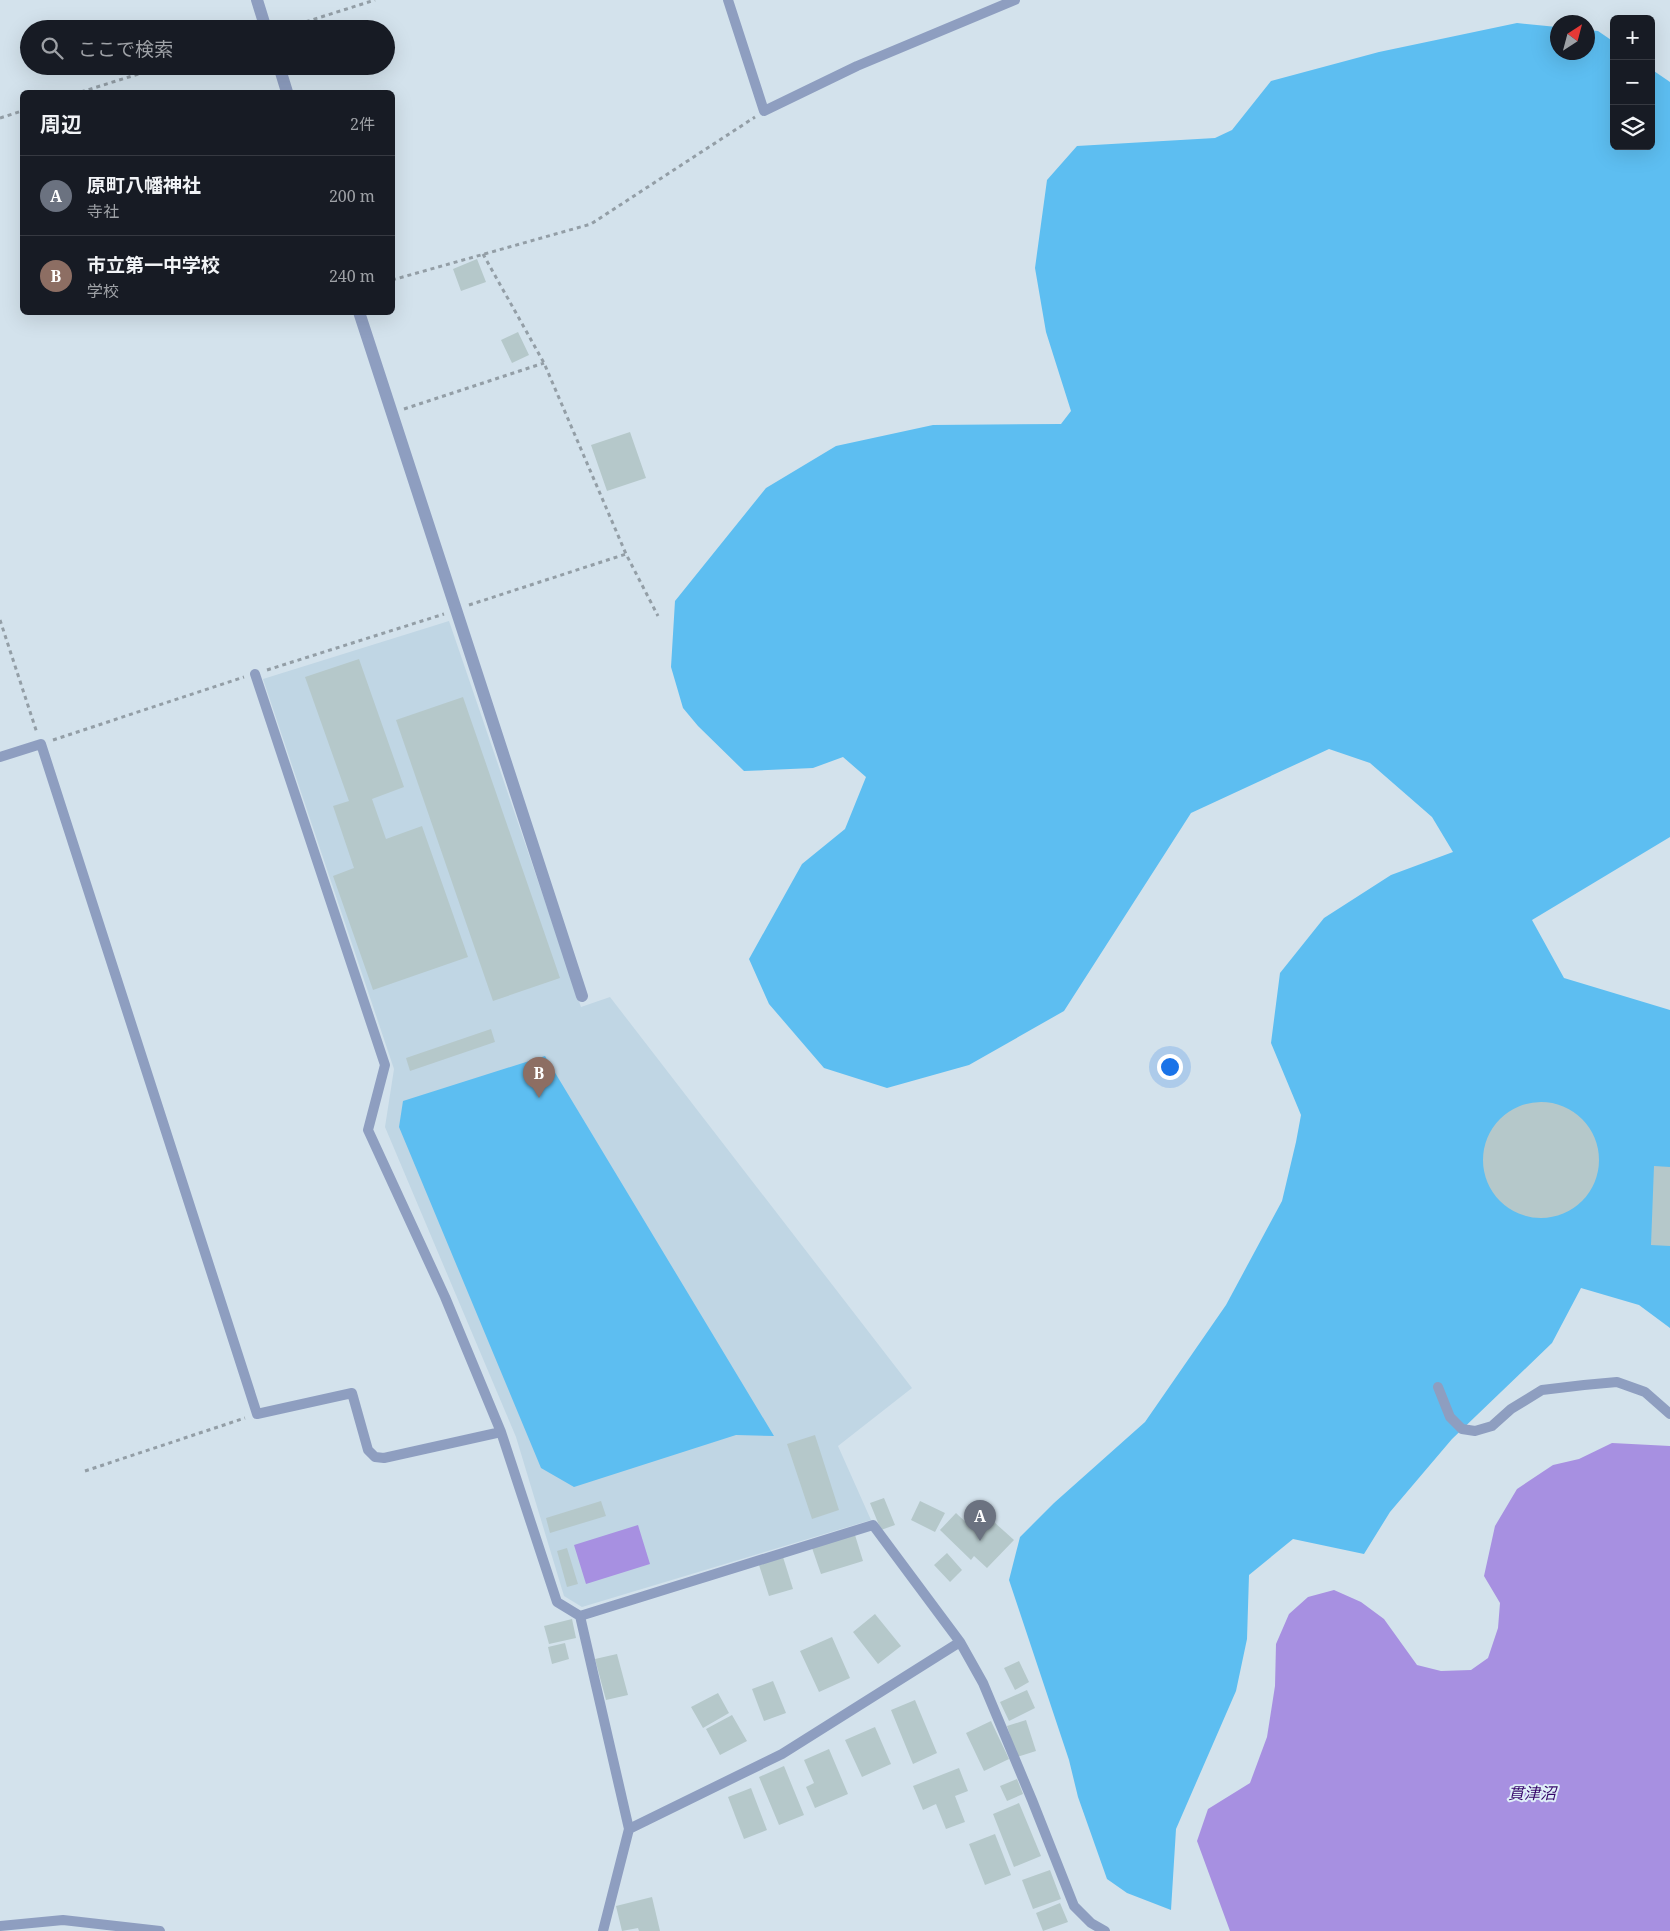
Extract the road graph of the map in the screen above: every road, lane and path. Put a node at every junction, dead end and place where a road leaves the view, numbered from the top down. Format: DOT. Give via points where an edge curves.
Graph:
graph roads {
  1 [pos="257,0"];
  2 [pos="375,0"];
  3 [pos="728,0"];
  4 [pos="1015,0"];
  5 [pos="263,20"];
  6 [pos="312,20"];
  7 [pos="135,75"];
  8 [pos="281,75"];
  9 [pos="86,90"];
  10 [pos="286,90"];
  11 [pos="764,111"];
  12 [pos="20,112"];
  13 [pos="0,118"];
  14 [pos="484,254"];
  15 [pos="395,279"];
  16 [pos="360,315"];
  17 [pos="544,363"];
  18 [pos="392,413"];
  19 [pos="626,554"];
  20 [pos="455,610"];
  21 [pos="658,616"];
  22 [pos="0,620"];
  23 [pos="255,674"];
  24 [pos="41,744"];
  25 [pos="0,757"];
  26 [pos="582,996"];
  27 [pos="1438,1387"];
  28 [pos="257,1414"];
  29 [pos="1670,1414"];
  30 [pos="501,1432"];
  31 [pos="85,1471"];
  32 [pos="580,1616"];
  33 [pos="960,1642"];
  34 [pos="630,1829"];
  35 [pos="0,1926"];
  36 [pos="160,1931"];
  37 [pos="603,1931"];
  38 [pos="1105,1931"];
  1 -- 5 [label="street"];
  2 -- 6 [label="path"];
  3 -- 11 [label="lane"];
  4 -- 11 [label="lane" via="857,66"];
  7 -- 9 [label="path"];
  8 -- 10 [label="street"];
  11 -- 14 [label="path" via="591,224"];
  12 -- 13 [label="path"];
  14 -- 15 [label="path"];
  14 -- 17 [label="path"];
  16 -- 18 [label="street"];
  17 -- 18 [label="path"];
  17 -- 19 [label="path"];
  18 -- 20 [label="street"];
  19 -- 20 [label="path"];
  19 -- 21 [label="path"];
  20 -- 26 [label="street"];
  22 -- 24 [label="path"];
  23 -- 30 [label="lane" via="385,1065 368,1130 445,1297"];
  24 -- 25 [label="lane"];
  24 -- 28 [label="lane"];
  27 -- 29 [label="lane" via="1450,1417 1462,1429 1475,1431 1492,1426 1511,1409 1542,1390 1618,1382 1645,1392"];
  28 -- 30 [label="lane" via="352,1393 368,1450 375,1457 384,1458"];
  28 -- 31 [label="path"];
  30 -- 32 [label="lane" via="556,1602"];
  32 -- 33 [label="lane" via="873,1525"];
  32 -- 34 [label="lane"];
  33 -- 34 [label="lane" via="782,1754"];
  33 -- 38 [label="lane" via="983,1683 1074,1906 1091,1923"];
  34 -- 37 [label="lane"];
  35 -- 36 [label="lane" via="63,1920"];
}
